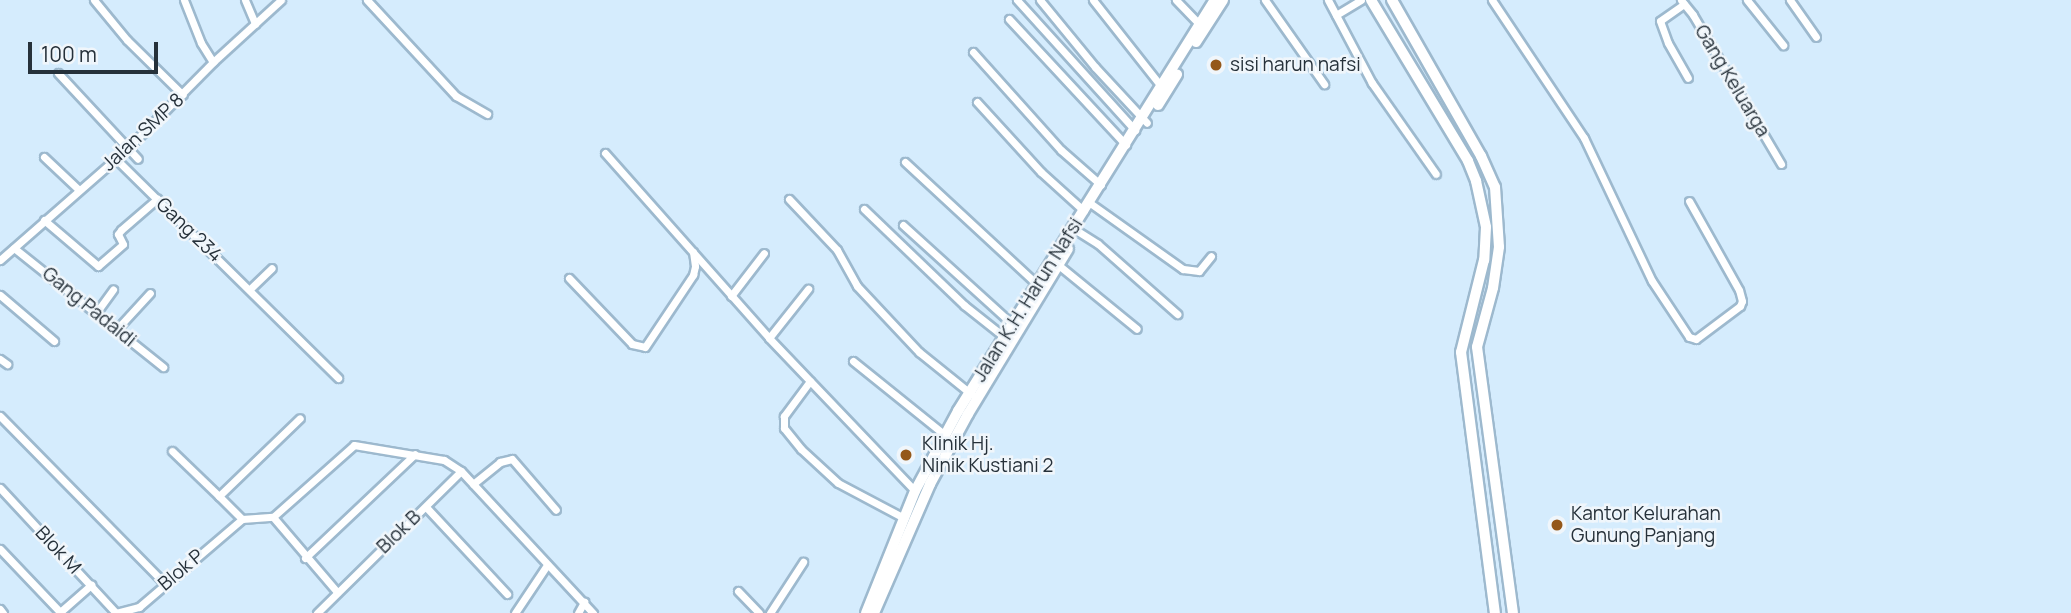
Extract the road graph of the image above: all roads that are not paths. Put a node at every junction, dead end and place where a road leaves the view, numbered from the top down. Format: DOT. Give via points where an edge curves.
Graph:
graph roads {
  1 [pos="94,0"];
  2 [pos="184,0"];
  3 [pos="245,0"];
  4 [pos="281,0"];
  5 [pos="367,0"];
  6 [pos="1017,0"];
  7 [pos="1093,0"];
  8 [pos="1176,0"];
  9 [pos="1215,0"];
  10 [pos="1223,0"];
  11 [pos="1265,0"];
  12 [pos="1328,0"];
  13 [pos="1361,0"];
  14 [pos="1371,0"];
  15 [pos="1392,0"];
  16 [pos="1492,0"];
  17 [pos="1747,0"];
  18 [pos="1790,0"];
  19 [pos="1040,1"];
  20 [pos="1682,2"];
  21 [pos="1336,15"];
  22 [pos="1009,19"];
  23 [pos="255,24"];
  24 [pos="1199,24"];
  25 [pos="1816,37"];
  26 [pos="1783,45"];
  27 [pos="973,52"];
  28 [pos="213,62"];
  29 [pos="58,73"];
  30 [pos="1688,78"];
  31 [pos="1324,84"];
  32 [pos="1161,86"];
  33 [pos="183,95"];
  34 [pos="978,102"];
  35 [pos="487,114"];
  36 [pos="1144,121"];
  37 [pos="1135,130"];
  38 [pos="1126,146"];
  39 [pos="129,147"];
  40 [pos="605,153"];
  41 [pos="44,157"];
  42 [pos="116,159"];
  43 [pos="138,159"];
  44 [pos="905,162"];
  45 [pos="1781,164"];
  46 [pos="1437,174"];
  47 [pos="1102,186"];
  48 [pos="78,189"];
  49 [pos="157,199"];
  50 [pos="789,199"];
  51 [pos="1689,201"];
  52 [pos="1089,207"];
  53 [pos="864,209"];
  54 [pos="44,220"];
  55 [pos="903,225"];
  56 [pos="1079,232"];
  57 [pos="14,248"];
  58 [pos="693,252"];
  59 [pos="764,253"];
  60 [pos="1211,256"];
  61 [pos="0,260"];
  62 [pos="1055,262"];
  63 [pos="272,268"];
  64 [pos="569,278"];
  65 [pos="1040,286"];
  66 [pos="250,289"];
  67 [pos="808,289"];
  68 [pos="113,290"];
  69 [pos="150,293"];
  70 [pos="0,295"];
  71 [pos="731,296"];
  72 [pos="96,313"];
  73 [pos="1177,314"];
  74 [pos="1012,324"];
  75 [pos="1137,329"];
  76 [pos="116,330"];
  77 [pos="769,338"];
  78 [pos="1007,340"];
  79 [pos="54,341"];
  80 [pos="853,361"];
  81 [pos="163,367"];
  82 [pos="338,378"];
  83 [pos="810,380"];
  84 [pos="973,396"];
  85 [pos="0,416"];
  86 [pos="300,418"];
  87 [pos="945,435"];
  88 [pos="172,451"];
  89 [pos="415,454"];
  90 [pos="461,471"];
  91 [pos="473,484"];
  92 [pos="0,488"];
  93 [pos="915,491"];
  94 [pos="219,496"];
  95 [pos="426,507"];
  96 [pos="556,510"];
  97 [pos="273,517"];
  98 [pos="904,518"];
  99 [pos="242,519"];
  100 [pos="900,539"];
  101 [pos="0,549"];
  102 [pos="305,558"];
  103 [pos="543,560"];
  104 [pos="803,562"];
  105 [pos="164,583"];
  106 [pos="91,585"];
  107 [pos="738,591"];
  108 [pos="337,592"];
  109 [pos="508,594"];
  110 [pos="584,602"];
  111 [pos="59,613"];
  112 [pos="116,613"];
  113 [pos="317,613"];
  114 [pos="515,613"];
  115 [pos="578,613"];
  116 [pos="593,613"];
  117 [pos="759,613"];
  118 [pos="770,613"];
  119 [pos="866,613"];
  120 [pos="874,613"];
  121 [pos="1496,613"];
  122 [pos="1513,613"];
  1 -- 33 [label="street"];
  2 -- 28 [label="street"];
  3 -- 23 [label="street"];
  4 -- 23 [label="street, Jalan SMP 8"];
  5 -- 35 [label="street" via="456,96"];
  6 -- 37 [label="street"];
  7 -- 32 [label="street"];
  8 -- 24 [label="street"];
  9 -- 24 [label="main road, Jalan K.H. Harun Nafsi"];
  10 -- 36 [label="main road, Jalan K.H. Harun Nafsi"];
  11 -- 31 [label="street"];
  12 -- 21 [label="street"];
  13 -- 21 [label="street"];
  14 -- 121 [label="main road" via="1468,161 1483,214 1484,260 1461,352"];
  15 -- 122 [label="main road" via="1495,187 1499,247 1477,347"];
  16 -- 51 [label="street" via="1584,138 1652,281 1689,337 1696,339 1742,301"];
  17 -- 26 [label="street"];
  18 -- 25 [label="street"];
  19 -- 36 [label="street"];
  20 -- 30 [label="street" via="1660,20"];
  20 -- 45 [label="street, Gang Keluarga"];
  21 -- 46 [label="street" via="1372,83"];
  22 -- 38 [label="street"];
  23 -- 28 [label="street, Jalan SMP 8"];
  24 -- 32 [label="main road, Jalan K.H. Harun Nafsi"];
  27 -- 47 [label="street" via="1061,150"];
  28 -- 33 [label="street, Jalan SMP 8"];
  29 -- 39 [label="street"];
  32 -- 36 [label="main road, Jalan K.H. Harun Nafsi"];
  33 -- 39 [label="street, Jalan SMP 8"];
  34 -- 52 [label="street" via="1041,172"];
  36 -- 37 [label="main road, Jalan K.H. Harun Nafsi"];
  36 -- 52 [label="main road, Jalan K.H. Harun Nafsi"];
  37 -- 38 [label="main road, Jalan K.H. Harun Nafsi"];
  38 -- 47 [label="main road, Jalan K.H. Harun Nafsi"];
  39 -- 42 [label="street, Jalan SMP 8"];
  39 -- 43 [label="street"];
  40 -- 58 [label="street"];
  41 -- 48 [label="street"];
  42 -- 48 [label="street, Jalan SMP 8"];
  42 -- 49 [label="street, Gang 234"];
  44 -- 65 [label="street"];
  47 -- 52 [label="main road, Jalan K.H. Harun Nafsi"];
  48 -- 54 [label="street, Jalan SMP 8"];
  49 -- 54 [label="street" via="121,230 118,234 124,242 96,266"];
  49 -- 66 [label="street, Gang 234"];
  50 -- 84 [label="street" via="837,250 858,286 919,352"];
  52 -- 56 [label="main road, Jalan K.H. Harun Nafsi"];
  52 -- 60 [label="street" via="1183,270 1199,271"];
  52 -- 62 [label="main road, Jalan K.H. Harun Nafsi"];
  53 -- 78 [label="street"];
  54 -- 57 [label="street, Jalan SMP 8"];
  55 -- 74 [label="street"];
  56 -- 62 [label="main road, Jalan K.H. Harun Nafsi"];
  56 -- 73 [label="street"];
  57 -- 61 [label="street, Jalan SMP 8"];
  57 -- 72 [label="street, Gang Padaidi"];
  58 -- 64 [label="street" via="693,275 645,347 632,344"];
  58 -- 71 [label="street"];
  59 -- 71 [label="street"];
  62 -- 65 [label="main road, Jalan K.H. Harun Nafsi"];
  62 -- 75 [label="street"];
  63 -- 66 [label="street"];
  65 -- 74 [label="main road, Jalan K.H. Harun Nafsi"];
  65 -- 78 [label="main road, Jalan K.H. Harun Nafsi"];
  66 -- 82 [label="street, Gang 234"];
  67 -- 77 [label="street"];
  68 -- 72 [label="street"];
  69 -- 76 [label="street"];
  70 -- 79 [label="street"];
  71 -- 77 [label="street"];
  72 -- 76 [label="street, Gang Padaidi"];
  74 -- 78 [label="main road, Jalan K.H. Harun Nafsi"];
  76 -- 81 [label="street, Gang Padaidi"];
  77 -- 83 [label="street"];
  78 -- 84 [label="main road, Jalan K.H. Harun Nafsi"];
  80 -- 87 [label="street"];
  83 -- 93 [label="street"];
  83 -- 98 [label="street" via="784,416 785,428 838,483"];
  84 -- 87 [label="main road, Jalan K.H. Harun Nafsi"];
  84 -- 100 [label="main road, Jalan K.H. Harun Nafsi"];
  85 -- 105 [label="street"];
  86 -- 94 [label="street"];
  87 -- 93 [label="main road, Jalan K.H. Harun Nafsi"];
  88 -- 94 [label="street"];
  89 -- 90 [label="street" via="444,460"];
  89 -- 97 [label="street" via="354,445"];
  89 -- 102 [label="street"];
  90 -- 91 [label="street"];
  90 -- 95 [label="street, Blok B"];
  91 -- 96 [label="street" via="500,462 512,459"];
  91 -- 103 [label="street"];
  92 -- 106 [label="street, Blok M"];
  93 -- 98 [label="main road, Jalan K.H. Harun Nafsi"];
  94 -- 99 [label="street"];
  95 -- 108 [label="street, Blok B"];
  95 -- 109 [label="street"];
  97 -- 99 [label="street"];
  97 -- 102 [label="street"];
  98 -- 100 [label="main road, Jalan K.H. Harun Nafsi"];
  99 -- 105 [label="street, Blok P"];
  100 -- 119 [label="main road, Jalan K.H. Harun Nafsi"];
  100 -- 120 [label="main road, Jalan K.H. Harun Nafsi"];
  101 -- 111 [label="street"];
  102 -- 108 [label="street"];
  103 -- 110 [label="street"];
  103 -- 114 [label="street"];
  104 -- 118 [label="street"];
  105 -- 112 [label="street, Blok P" via="139,607"];
  106 -- 111 [label="street"];
  106 -- 112 [label="street, Blok M"];
  107 -- 117 [label="street"];
  108 -- 113 [label="street, Blok B"];
  110 -- 115 [label="street"];
  110 -- 116 [label="street"];
}
